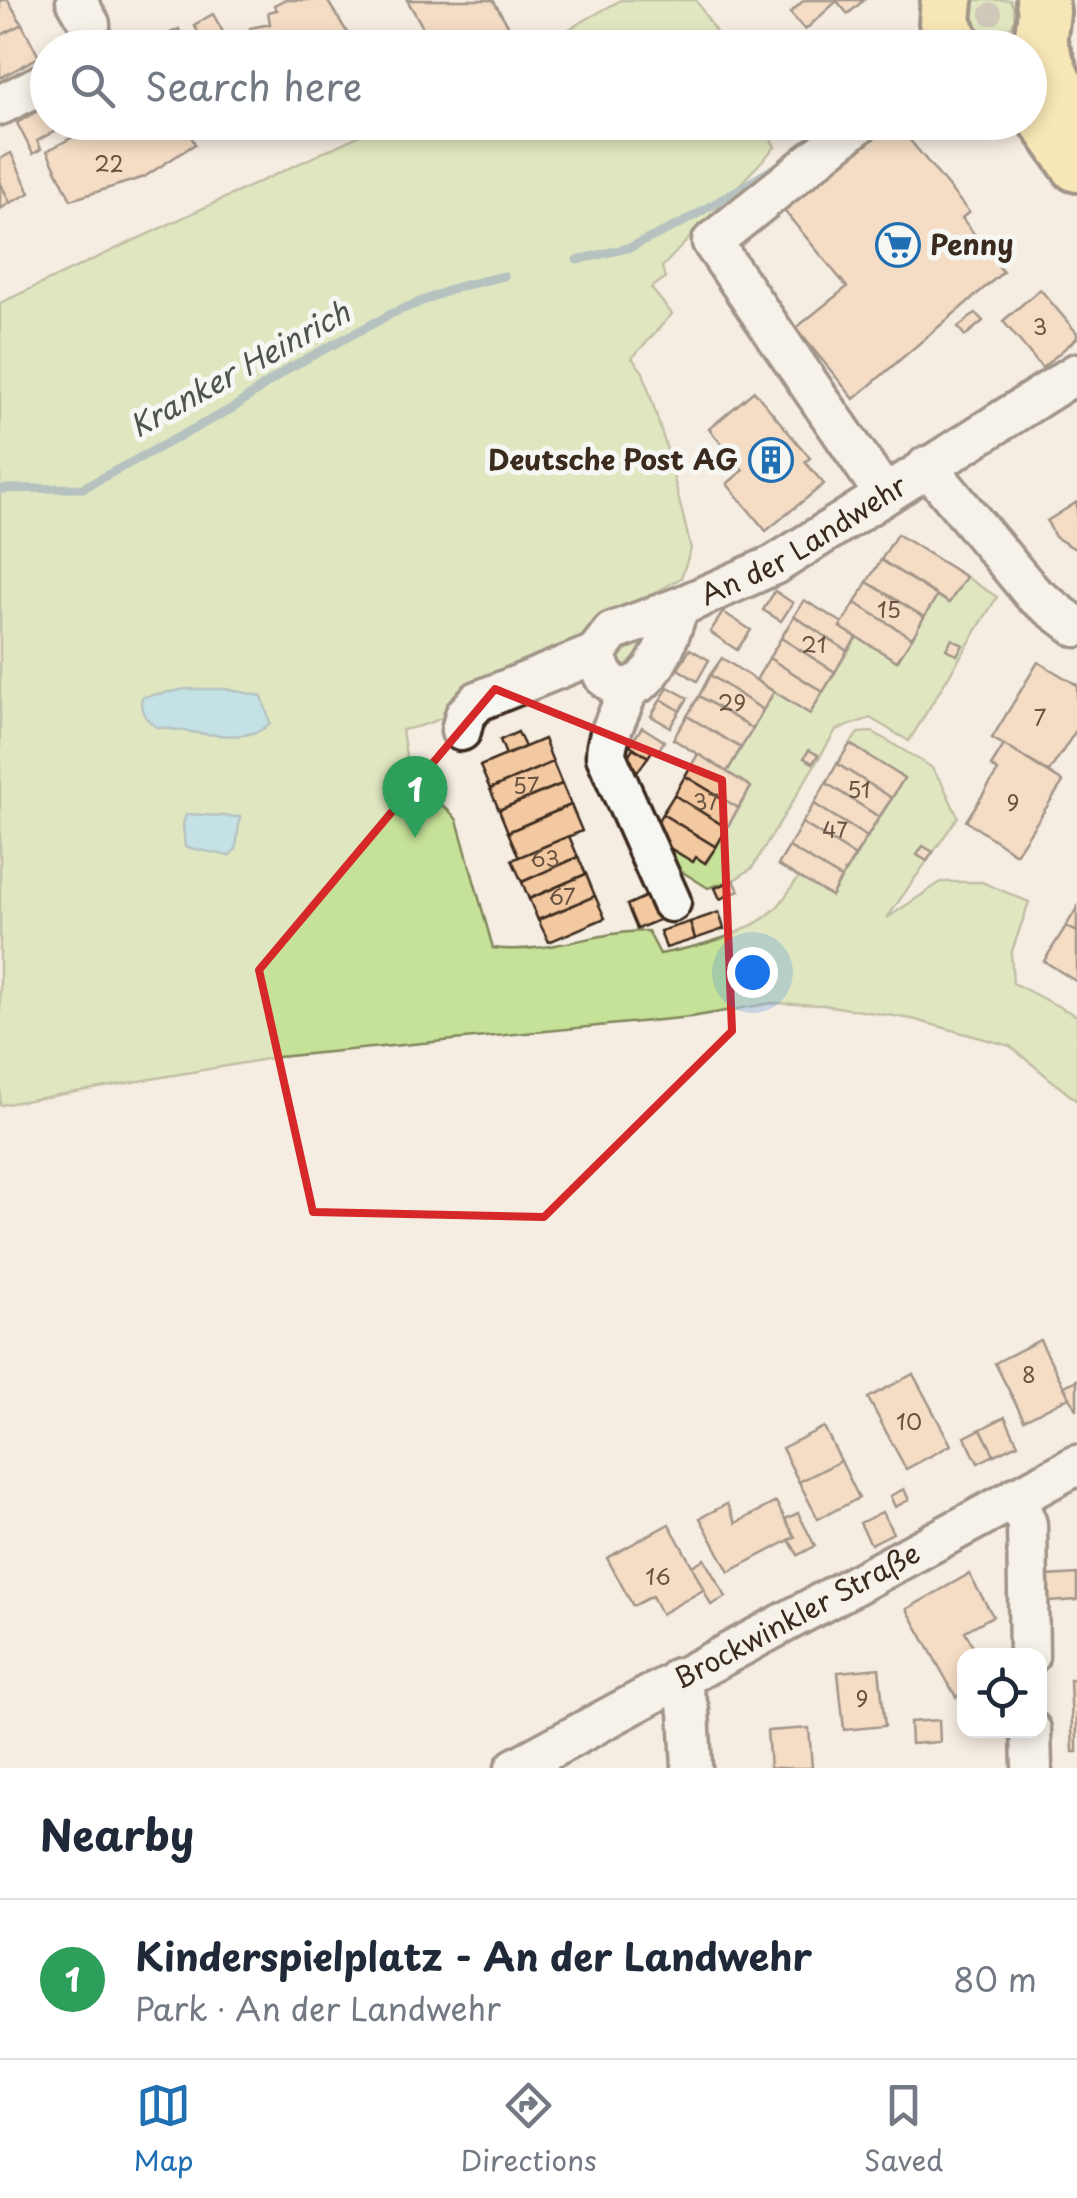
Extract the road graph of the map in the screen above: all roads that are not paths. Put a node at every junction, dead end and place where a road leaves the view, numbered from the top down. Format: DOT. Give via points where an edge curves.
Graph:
graph roads {
  1 [pos="76,0"];
  2 [pos="90,30"];
  3 [pos="1047,59"];
  4 [pos="30,90"];
  5 [pos="0,105"];
  6 [pos="1077,114"];
  7 [pos="1047,123"];
  8 [pos="839,140"];
  9 [pos="1077,166"];
  10 [pos="1077,373"];
  11 [pos="927,466"];
  12 [pos="884,494"];
  13 [pos="679,607"];
  14 [pos="1077,626"];
  15 [pos="595,654"];
  16 [pos="628,689"];
  17 [pos="461,731"];
  18 [pos="672,902"];
  19 [pos="1077,1465"];
  20 [pos="1016,1497"];
  21 [pos="1030,1648"];
  22 [pos="678,1678"];
  23 [pos="1031,1738"];
  24 [pos="515,1768"];
  25 [pos="692,1768"];
  26 [pos="1032,1768"];
  1 -- 2 [label="street"];
  3 -- 6 [label="main road"];
  4 -- 5 [label="street"];
  7 -- 9 [label="main road"];
  8 -- 12 [label="street" via="712,242"];
  10 -- 11 [label="street, An der Landwehr"];
  11 -- 12 [label="street, An der Landwehr"];
  11 -- 14 [label="street, An der Landwehr" via="1033,594"];
  12 -- 13 [label="street, An der Landwehr" via="776,564"];
  13 -- 15 [label="street, An der Landwehr" via="612,632"];
  13 -- 16 [label="street, An der Landwehr" via="648,675"];
  15 -- 16 [label="street" via="604,678"];
  15 -- 17 [label="street, An der Landwehr" via="478,701"];
  16 -- 18 [label="street, An der Landwehr" via="606,756"];
  19 -- 20 [label="street, Brockwinkler Straße"];
  20 -- 21 [label="street" via="1027,1524"];
  20 -- 22 [label="street, Brockwinkler Straße"];
  22 -- 24 [label="street, Brockwinkler Straße"];
  22 -- 25 [label="street" via="689,1710"];
  23 -- 26 [label="street"];
}
